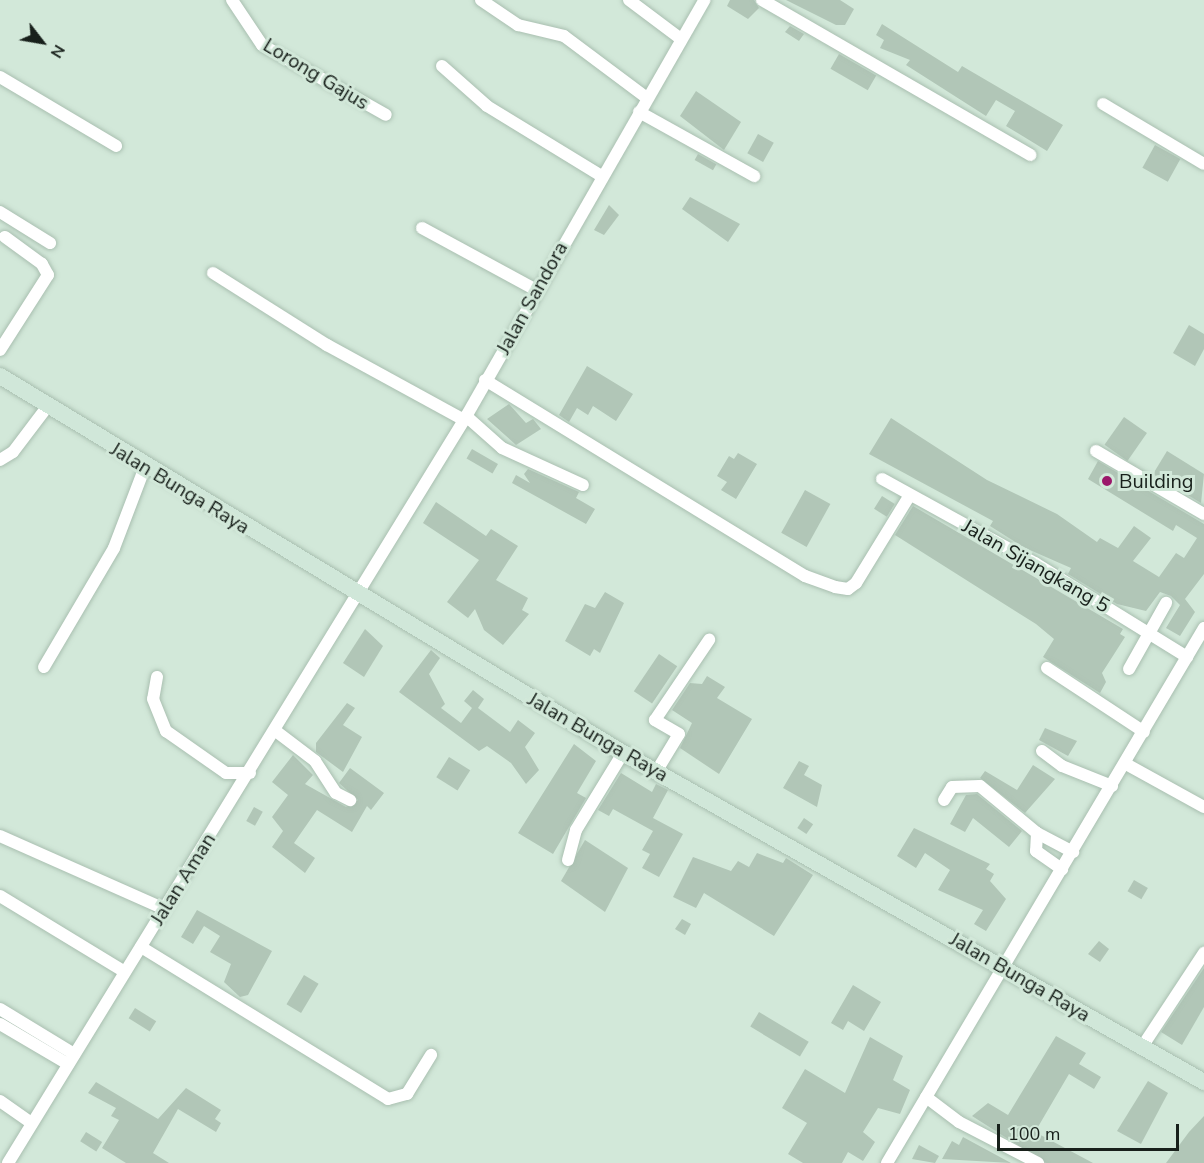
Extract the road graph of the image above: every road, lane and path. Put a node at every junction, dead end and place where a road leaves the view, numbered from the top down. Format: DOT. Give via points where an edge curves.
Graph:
graph roads {
  1 [pos="232,0"];
  2 [pos="481,0"];
  3 [pos="629,0"];
  4 [pos="705,0"];
  5 [pos="762,0"];
  6 [pos="681,39"];
  7 [pos="442,66"];
  8 [pos="0,77"];
  9 [pos="648,98"];
  10 [pos="1103,104"];
  11 [pos="639,112"];
  12 [pos="386,115"];
  13 [pos="116,146"];
  14 [pos="1030,155"];
  15 [pos="1204,164"];
  16 [pos="600,175"];
  17 [pos="754,176"];
  18 [pos="0,212"];
  19 [pos="422,228"];
  20 [pos="5,237"];
  21 [pos="50,243"];
  22 [pos="213,273"];
  23 [pos="536,290"];
  24 [pos="0,350"];
  25 [pos="0,376"];
  26 [pos="485,380"];
  27 [pos="47,407"];
  28 [pos="465,418"];
  29 [pos="1096,451"];
  30 [pos="0,460"];
  31 [pos="145,467"];
  32 [pos="882,479"];
  33 [pos="583,484"];
  34 [pos="910,495"];
  35 [pos="1204,514"];
  36 [pos="357,594"];
  37 [pos="1166,603"];
  38 [pos="1204,628"];
  39 [pos="1149,632"];
  40 [pos="709,640"];
  41 [pos="1186,657"];
  42 [pos="44,667"];
  43 [pos="1047,668"];
  44 [pos="1129,669"];
  45 [pos="157,677"];
  46 [pos="277,732"];
  47 [pos="1144,732"];
  48 [pos="1042,751"];
  49 [pos="622,753"];
  50 [pos="1126,764"];
  51 [pos="250,772"];
  52 [pos="656,772"];
  53 [pos="1112,786"];
  54 [pos="350,800"];
  55 [pos="944,800"];
  56 [pos="1204,807"];
  57 [pos="1037,833"];
  58 [pos="0,836"];
  59 [pos="1073,852"];
  60 [pos="568,860"];
  61 [pos="1062,869"];
  62 [pos="0,896"];
  63 [pos="165,909"];
  64 [pos="141,947"];
  65 [pos="1204,953"];
  66 [pos="999,966"];
  67 [pos="125,972"];
  68 [pos="0,1009"];
  69 [pos="0,1024"];
  70 [pos="1142,1047"];
  71 [pos="430,1055"];
  72 [pos="71,1059"];
  73 [pos="1204,1082"];
  74 [pos="926,1097"];
  75 [pos="0,1101"];
  76 [pos="32,1123"];
  77 [pos="6,1161"];
  78 [pos="887,1163"];
  79 [pos="1038,1163"];
  1 -- 12 [label="street, Lorong Gajus" via="262,45"];
  2 -- 9 [label="street" via="518,25 564,36"];
  3 -- 6 [label="street"];
  4 -- 6 [label="street, Jalan Sandora"];
  5 -- 14 [label="street"];
  6 -- 9 [label="street, Jalan Sandora"];
  7 -- 16 [label="street" via="487,106"];
  8 -- 13 [label="street"];
  9 -- 11 [label="street, Jalan Sandora"];
  10 -- 15 [label="street"];
  11 -- 16 [label="street, Jalan Sandora"];
  11 -- 17 [label="street"];
  16 -- 23 [label="street, Jalan Sandora"];
  18 -- 21 [label="street"];
  19 -- 23 [label="street"];
  20 -- 24 [label="street" via="42,264 48,275"];
  22 -- 28 [label="street" via="327,345"];
  23 -- 26 [label="street, Jalan Sandora"];
  25 -- 27 [label="street, Jalan Bunga Raya"];
  26 -- 28 [label="street, Jalan Sandora"];
  26 -- 34 [label="street" via="806,576 835,587 848,589 856,583"];
  27 -- 30 [label="street" via="12,452"];
  27 -- 31 [label="street, Jalan Bunga Raya"];
  28 -- 33 [label="street" via="502,448"];
  28 -- 36 [label="street, Jalan Sandora"];
  29 -- 35 [label="street"];
  31 -- 36 [label="street, Jalan Bunga Raya"];
  31 -- 42 [label="street" via="109,557"];
  32 -- 34 [label="street, Jalan Sijangkang 5"];
  34 -- 39 [label="street, Jalan Sijangkang 5"];
  36 -- 46 [label="street, Jalan Aman"];
  36 -- 49 [label="street, Jalan Bunga Raya"];
  37 -- 39 [label="street"];
  38 -- 41 [label="street"];
  39 -- 41 [label="street, Jalan Sijangkang 5"];
  39 -- 44 [label="street"];
  40 -- 52 [label="street" via="655,720 679,734"];
  41 -- 47 [label="street"];
  43 -- 47 [label="street"];
  45 -- 51 [label="street" via="153,699 166,731 226,773"];
  46 -- 51 [label="street, Jalan Aman"];
  46 -- 54 [label="street" via="315,761 336,793"];
  47 -- 50 [label="street"];
  48 -- 53 [label="street" via="1062,766"];
  49 -- 52 [label="street, Jalan Bunga Raya"];
  49 -- 60 [label="street" via="576,830"];
  50 -- 53 [label="street"];
  50 -- 56 [label="street"];
  51 -- 63 [label="street, Jalan Aman"];
  52 -- 66 [label="street, Jalan Bunga Raya"];
  53 -- 59 [label="street"];
  55 -- 57 [label="street" via="952,787 980,786"];
  57 -- 59 [label="street"];
  57 -- 61 [label="street" via="1036,851"];
  58 -- 63 [label="street"];
  59 -- 61 [label="street"];
  61 -- 66 [label="street"];
  62 -- 67 [label="street"];
  63 -- 64 [label="street, Jalan Aman"];
  64 -- 67 [label="street, Jalan Aman"];
  64 -- 71 [label="street" via="388,1099 403,1097"];
  65 -- 70 [label="street"];
  66 -- 70 [label="street, Jalan Bunga Raya"];
  66 -- 74 [label="street"];
  67 -- 72 [label="street, Jalan Aman"];
  68 -- 72 [label="street"];
  69 -- 72 [label="street"];
  70 -- 73 [label="street, Jalan Bunga Raya"];
  72 -- 76 [label="street, Jalan Aman"];
  74 -- 78 [label="street"];
  74 -- 79 [label="street" via="959,1122"];
  75 -- 76 [label="street"];
  76 -- 77 [label="street, Jalan Aman"];
}
